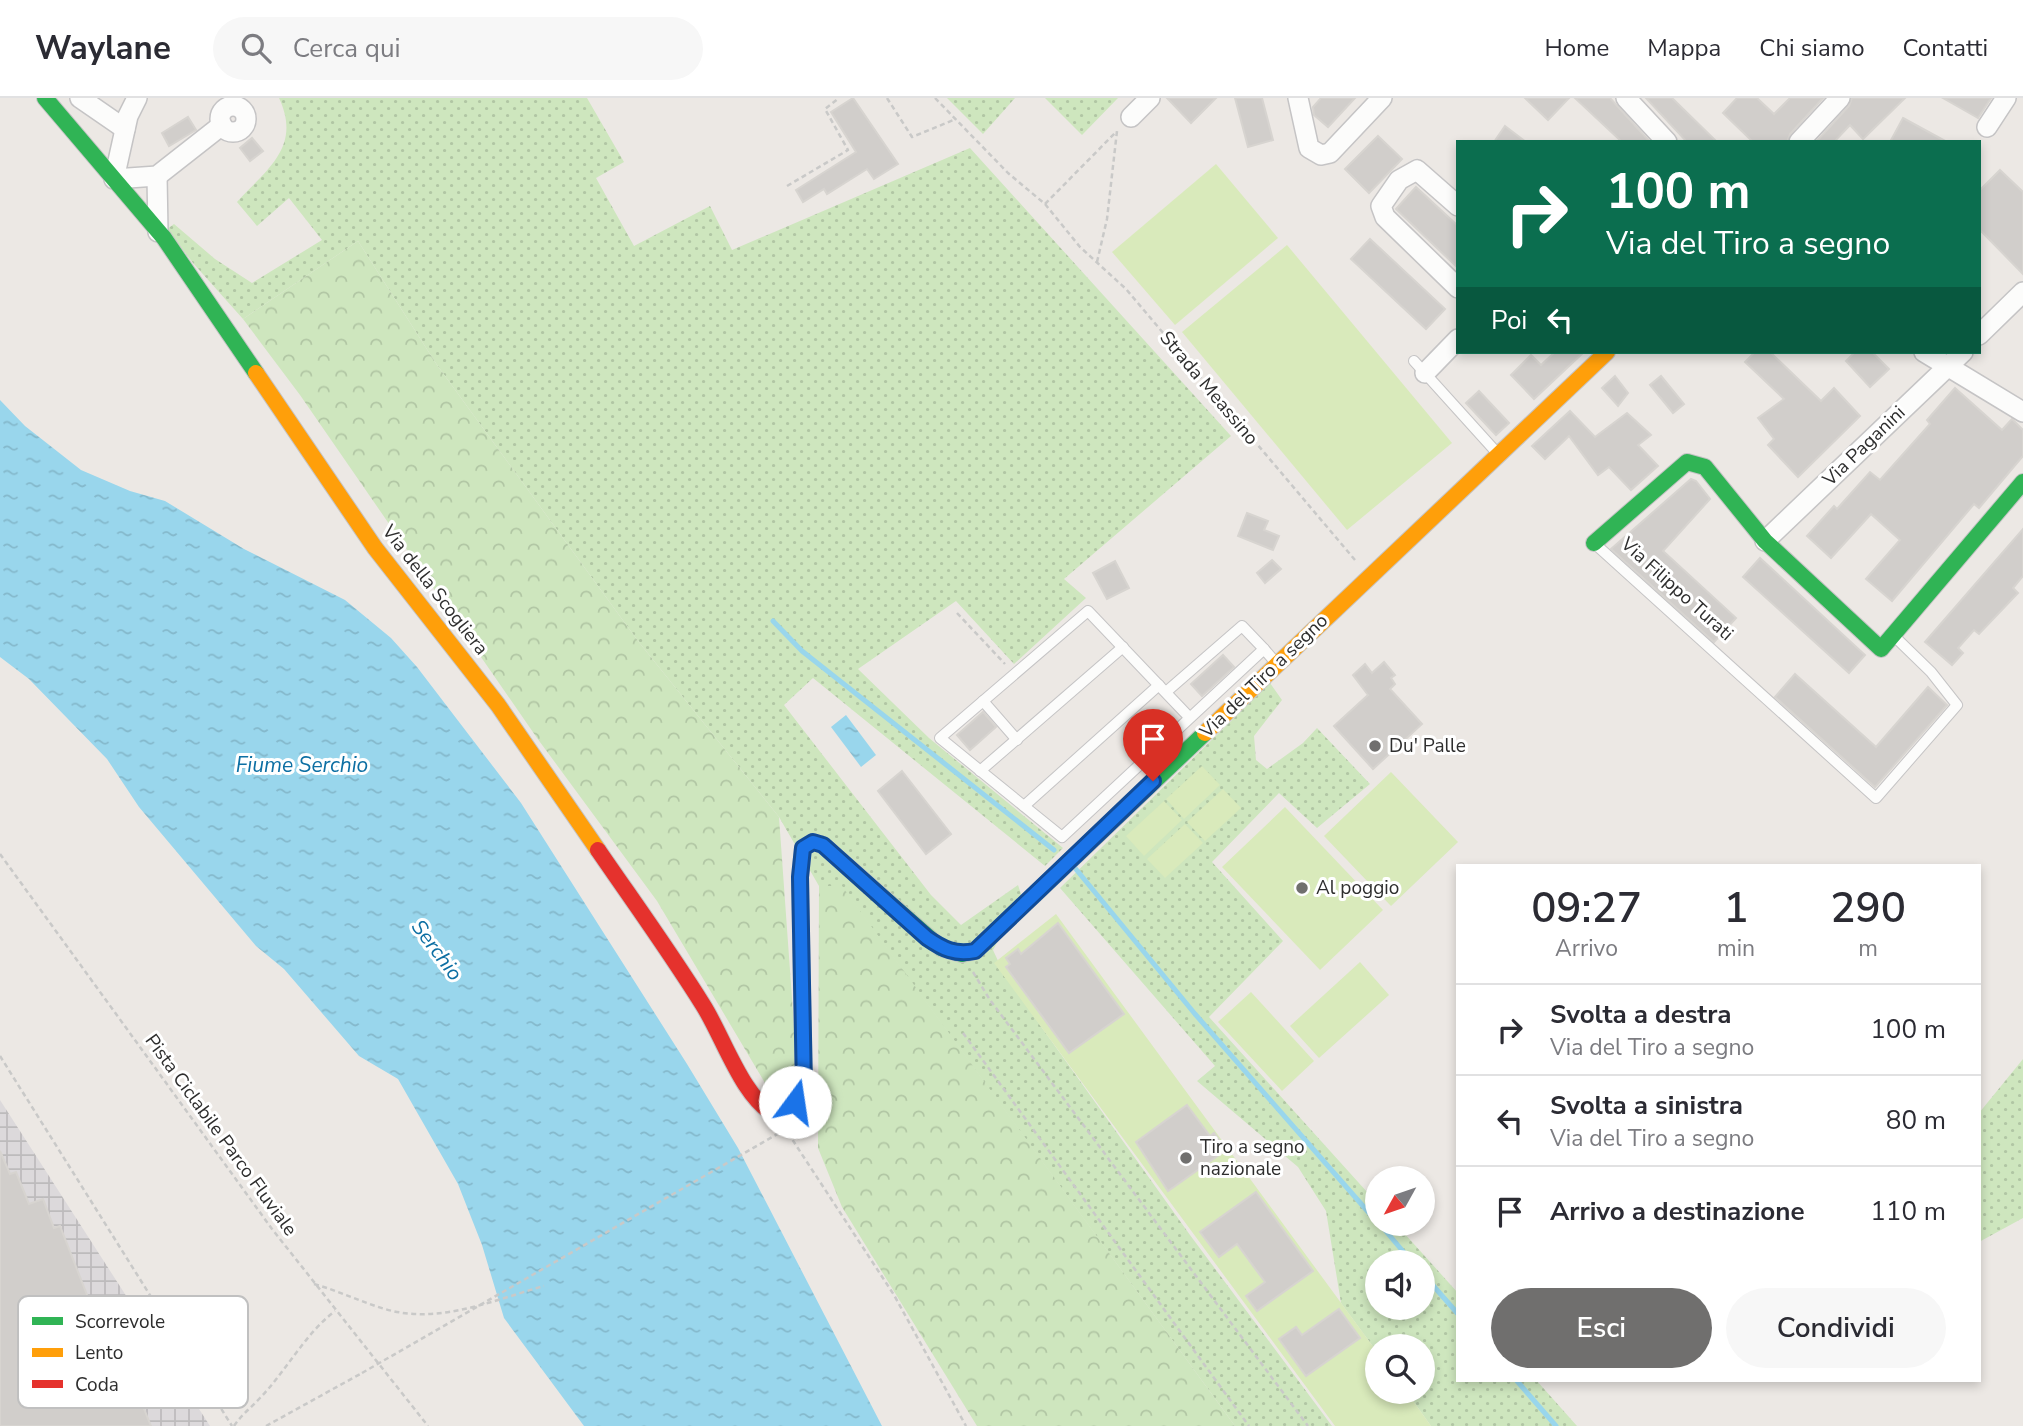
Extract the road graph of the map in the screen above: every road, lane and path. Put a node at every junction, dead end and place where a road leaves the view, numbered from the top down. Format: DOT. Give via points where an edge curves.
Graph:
graph roads {
  1 [pos="45,98"];
  2 [pos="80,98"];
  3 [pos="137,98"];
  4 [pos="839,98"];
  5 [pos="887,98"];
  6 [pos="935,98"];
  7 [pos="1150,98"];
  8 [pos="1297,98"];
  9 [pos="1382,98"];
  10 [pos="1626,98"];
  11 [pos="1840,98"];
  12 [pos="2006,98"];
  13 [pos="956,119"];
  14 [pos="1124,124"];
  15 [pos="222,125"];
  16 [pos="1987,127"];
  17 [pos="125,129"];
  18 [pos="1665,140"];
  19 [pos="1801,140"];
  20 [pos="120,154"];
  21 [pos="138,176"];
  22 [pos="158,176"];
  23 [pos="114,179"];
  24 [pos="787,186"];
  25 [pos="1045,204"];
  26 [pos="1456,204"];
  27 [pos="158,232"];
  28 [pos="1097,262"];
  29 [pos="1456,286"];
  30 [pos="2023,292"];
  31 [pos="1981,333"];
  32 [pos="1456,340"];
  33 [pos="1605,354"];
  34 [pos="1927,354"];
  35 [pos="1961,354"];
  36 [pos="1948,366"];
  37 [pos="1420,367"];
  38 [pos="2023,412"];
  39 [pos="1498,455"];
  40 [pos="2023,482"];
  41 [pos="1765,541"];
  42 [pos="1594,543"];
  43 [pos="1369,576"];
  44 [pos="957,614"];
  45 [pos="1893,635"];
  46 [pos="1123,647"];
  47 [pos="1264,649"];
  48 [pos="1277,664"];
  49 [pos="1014,674"];
  50 [pos="1163,689"];
  51 [pos="983,701"];
  52 [pos="1190,718"];
  53 [pos="1017,740"];
  54 [pos="981,771"];
  55 [pos="1024,806"];
  56 [pos="0,854"];
  57 [pos="968,952"];
  58 [pos="963,1033"];
  59 [pos="0,1056"];
  60 [pos="776,1115"];
  61 [pos="800,1121"];
  62 [pos="314,1284"];
  63 [pos="544,1286"];
  64 [pos="151,1296"];
  65 [pos="335,1311"];
  66 [pos="248,1407"];
  67 [pos="222,1408"];
  68 [pos="247,1408"];
  69 [pos="233,1426"];
  70 [pos="266,1426"];
  71 [pos="428,1426"];
  72 [pos="966,1426"];
  73 [pos="1249,1426"];
  74 [pos="1308,1426"];
  1 -- 23 [label="street, Via della Scogliera"];
  2 -- 17 [label="street"];
  3 -- 17 [label="street"];
  4 -- 24 [label="path" via="825,109 848,150"];
  5 -- 13 [label="path" via="912,137"];
  6 -- 13 [label="path, Strada Meassino"];
  7 -- 14 [label="street"];
  8 -- 9 [label="street" via="1309,148 1321,155 1330,153"];
  10 -- 18 [label="street"];
  11 -- 19 [label="street"];
  12 -- 16 [label="street"];
  13 -- 25 [label="path, Strada Meassino"];
  14 -- 25 [label="path"];
  14 -- 28 [label="path"];
  15 -- 22 [label="street"];
  17 -- 20 [label="street"];
  20 -- 21 [label="street"];
  20 -- 23 [label="street"];
  21 -- 22 [label="street"];
  21 -- 23 [label="street"];
  22 -- 27 [label="street"];
  23 -- 27 [label="street, Via della Scogliera"];
  25 -- 28 [label="path, Strada Meassino"];
  26 -- 29 [label="street" via="1417,170 1399,180 1381,206 1385,217"];
  27 -- 60 [label="street, Via della Scogliera" via="375,548 498,705 581,825 704,1006 751,1093 765,1110"];
  28 -- 43 [label="path, Strada Meassino" via="1126,289"];
  30 -- 31 [label="street"];
  32 -- 37 [label="street"];
  33 -- 39 [label="street, Via del Tiro a segno"];
  34 -- 36 [label="street"];
  35 -- 36 [label="street, Via Paganini"];
  36 -- 38 [label="street"];
  36 -- 41 [label="street, Via Paganini"];
  37 -- 39 [label="lane"];
  39 -- 43 [label="street, Via del Tiro a segno"];
  40 -- 45 [label="street"];
  41 -- 42 [label="street, Via Filippo Turati" via="1705,467 1688,463"];
  41 -- 45 [label="street, Via Filippo Turati" via="1881,649"];
  42 -- 45 [label="lane, Via Filippo Turati" via="1877,798 1957,705"];
  43 -- 48 [label="street, Via del Tiro a segno"];
  44 -- 49 [label="path"];
  46 -- 49 [label="lane" via="1088,611"];
  46 -- 50 [label="lane"];
  46 -- 53 [label="lane"];
  47 -- 48 [label="lane"];
  47 -- 50 [label="lane" via="1242,626"];
  47 -- 52 [label="lane"];
  48 -- 57 [label="street, Via del Tiro a segno"];
  49 -- 51 [label="lane"];
  50 -- 52 [label="lane"];
  50 -- 55 [label="lane"];
  51 -- 53 [label="lane"];
  51 -- 54 [label="lane" via="940,738"];
  52 -- 55 [label="lane" via="1062,837"];
  53 -- 54 [label="lane"];
  54 -- 55 [label="lane"];
  56 -- 62 [label="path, Pista Ciclabile Parco Fluviale"];
  57 -- 60 [label="street" via="941,948 927,938 823,845 813,842 803,848 804,1089"];
  57 -- 74 [label="path" via="990,1000"];
  58 -- 73 [label="path"];
  59 -- 64 [label="path"];
  60 -- 72 [label="path" via="894,1295"];
  61 -- 70 [label="path, bridge"];
  62 -- 63 [label="path" via="387,1310 423,1315 455,1311"];
  62 -- 65 [label="path, Pista Ciclabile Parco Fluviale"];
  65 -- 66 [label="path" via="318,1324 261,1398"];
  65 -- 71 [label="path, Pista Ciclabile Parco Fluviale"];
  67 -- 69 [label="path"];
  68 -- 69 [label="path"];
}
